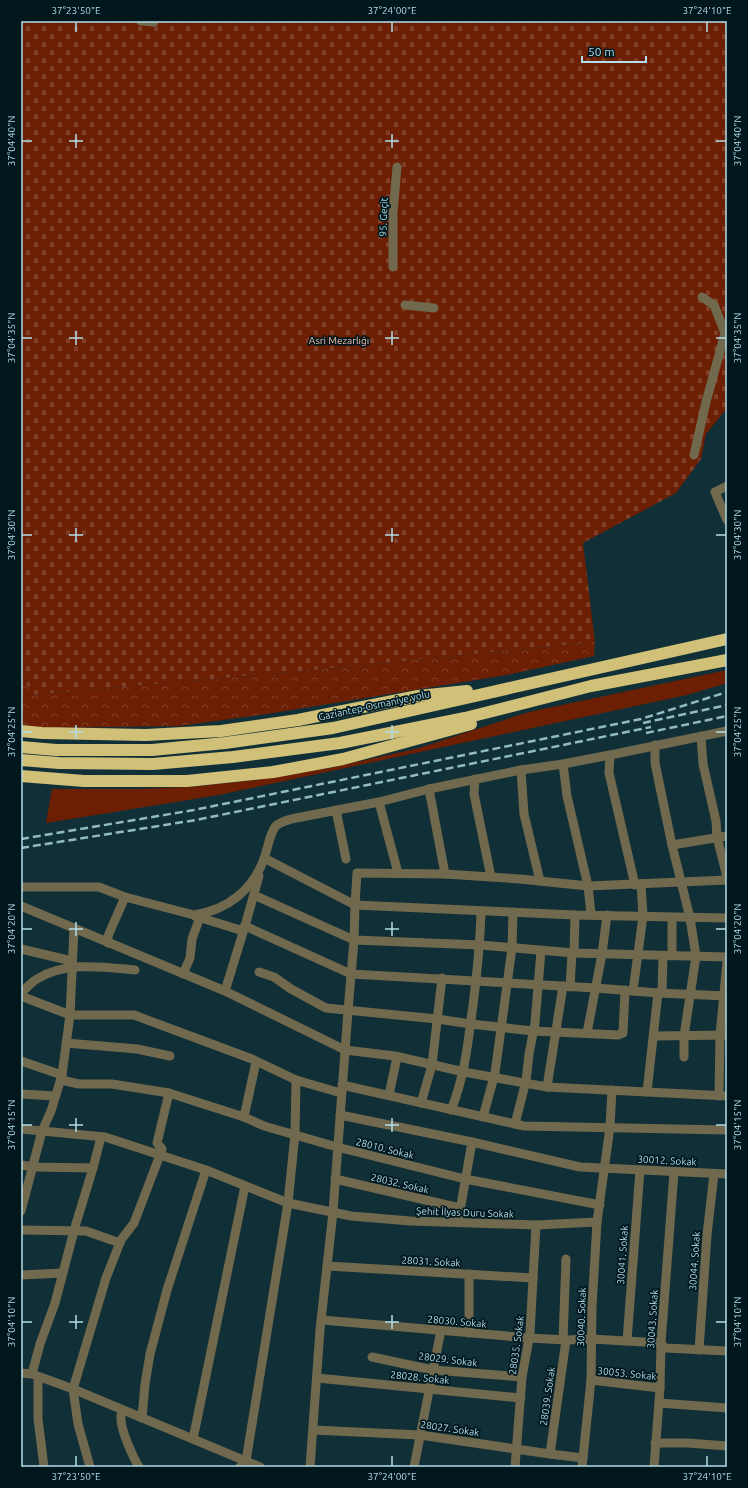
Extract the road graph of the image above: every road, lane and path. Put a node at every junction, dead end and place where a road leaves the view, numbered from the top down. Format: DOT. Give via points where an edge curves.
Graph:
graph roads {
  1 [pos="141,21"];
  2 [pos="154,22"];
  3 [pos="396,166"];
  4 [pos="394,268"];
  5 [pos="702,297"];
  6 [pos="405,306"];
  7 [pos="434,308"];
  8 [pos="694,455"];
  9 [pos="727,486"];
  10 [pos="727,520"];
  11 [pos="727,639"];
  12 [pos="727,660"];
  13 [pos="530,684"];
  14 [pos="591,686"];
  15 [pos="21,730"];
  16 [pos="727,731"];
  17 [pos="701,736"];
  18 [pos="655,746"];
  19 [pos="21,747"];
  20 [pos="610,755"];
  21 [pos="21,760"];
  22 [pos="563,764"];
  23 [pos="521,770"];
  24 [pos="21,776"];
  25 [pos="475,779"];
  26 [pos="429,789"];
  27 [pos="379,802"];
  28 [pos="336,810"];
  29 [pos="727,836"];
  30 [pos="717,837"];
  31 [pos="672,845"];
  32 [pos="346,859"];
  33 [pos="263,861"];
  34 [pos="398,873"];
  35 [pos="445,874"];
  36 [pos="491,877"];
  37 [pos="727,879"];
  38 [pos="540,880"];
  39 [pos="682,883"];
  40 [pos="638,884"];
  41 [pos="588,886"];
  42 [pos="21,887"];
  43 [pos="254,895"];
  44 [pos="125,897"];
  45 [pos="355,905"];
  46 [pos="21,906"];
  47 [pos="481,911"];
  48 [pos="513,912"];
  49 [pos="590,914"];
  50 [pos="575,915"];
  51 [pos="607,915"];
  52 [pos="197,916"];
  53 [pos="643,916"];
  54 [pos="672,918"];
  55 [pos="690,918"];
  56 [pos="727,918"];
  57 [pos="245,926"];
  58 [pos="74,929"];
  59 [pos="354,940"];
  60 [pos="108,943"];
  61 [pos="480,945"];
  62 [pos="512,948"];
  63 [pos="21,949"];
  64 [pos="541,951"];
  65 [pos="573,953"];
  66 [pos="602,954"];
  67 [pos="637,955"];
  68 [pos="667,956"];
  69 [pos="696,956"];
  70 [pos="727,957"];
  71 [pos="727,961"];
  72 [pos="72,964"];
  73 [pos="135,970"];
  74 [pos="259,972"];
  75 [pos="183,974"];
  76 [pos="351,974"];
  77 [pos="442,978"];
  78 [pos="477,980"];
  79 [pos="506,982"];
  80 [pos="539,985"];
  81 [pos="567,987"];
  82 [pos="596,988"];
  83 [pos="629,990"];
  84 [pos="225,991"];
  85 [pos="660,993"];
  86 [pos="21,994"];
  87 [pos="690,994"];
  88 [pos="725,996"];
  89 [pos="348,1011"];
  90 [pos="70,1016"];
  91 [pos="437,1019"];
  92 [pos="471,1024"];
  93 [pos="502,1027"];
  94 [pos="533,1031"];
  95 [pos="555,1032"];
  96 [pos="588,1033"];
  97 [pos="723,1035"];
  98 [pos="654,1036"];
  99 [pos="684,1036"];
  100 [pos="66,1043"];
  101 [pos="345,1050"];
  102 [pos="170,1056"];
  103 [pos="397,1057"];
  104 [pos="684,1057"];
  105 [pos="21,1061"];
  106 [pos="256,1062"];
  107 [pos="432,1065"];
  108 [pos="464,1072"];
  109 [pos="494,1077"];
  110 [pos="62,1078"];
  111 [pos="296,1080"];
  112 [pos="526,1084"];
  113 [pos="547,1087"];
  114 [pos="342,1089"];
  115 [pos="612,1090"];
  116 [pos="647,1092"];
  117 [pos="21,1094"];
  118 [pos="170,1094"];
  119 [pos="389,1095"];
  120 [pos="55,1096"];
  121 [pos="723,1096"];
  122 [pos="421,1103"];
  123 [pos="452,1110"];
  124 [pos="340,1115"];
  125 [pos="244,1117"];
  126 [pos="483,1117"];
  127 [pos="515,1124"];
  128 [pos="610,1127"];
  129 [pos="21,1129"];
  130 [pos="727,1130"];
  131 [pos="42,1131"];
  132 [pos="295,1134"];
  133 [pos="101,1137"];
  134 [pos="472,1142"];
  135 [pos="337,1147"];
  136 [pos="160,1154"];
  137 [pos="21,1165"];
  138 [pos="33,1167"];
  139 [pos="93,1168"];
  140 [pos="605,1168"];
  141 [pos="206,1170"];
  142 [pos="640,1170"];
  143 [pos="674,1172"];
  144 [pos="714,1174"];
  145 [pos="727,1174"];
  146 [pos="335,1179"];
  147 [pos="465,1179"];
  148 [pos="244,1186"];
  149 [pos="288,1203"];
  150 [pos="600,1205"];
  151 [pos="460,1208"];
  152 [pos="21,1211"];
  153 [pos="333,1212"];
  154 [pos="458,1222"];
  155 [pos="597,1222"];
  156 [pos="536,1225"];
  157 [pos="21,1230"];
  158 [pos="74,1230"];
  159 [pos="120,1243"];
  160 [pos="566,1259"];
  161 [pos="327,1266"];
  162 [pos="63,1273"];
  163 [pos="469,1274"];
  164 [pos="21,1275"];
  165 [pos="533,1278"];
  166 [pos="322,1320"];
  167 [pos="441,1330"];
  168 [pos="469,1333"];
  169 [pos="529,1338"];
  170 [pos="591,1339"];
  171 [pos="564,1340"];
  172 [pos="627,1341"];
  173 [pos="661,1343"];
  174 [pos="699,1350"];
  175 [pos="727,1351"];
  176 [pos="372,1357"];
  177 [pos="433,1370"];
  178 [pos="21,1373"];
  179 [pos="35,1376"];
  180 [pos="522,1377"];
  181 [pos="317,1378"];
  182 [pos="590,1380"];
  183 [pos="660,1388"];
  184 [pos="74,1389"];
  185 [pos="430,1389"];
  186 [pos="521,1398"];
  187 [pos="659,1403"];
  188 [pos="727,1408"];
  189 [pos="123,1410"];
  190 [pos="142,1418"];
  191 [pos="313,1430"];
  192 [pos="420,1435"];
  193 [pos="193,1439"];
  194 [pos="655,1443"];
  195 [pos="727,1446"];
  196 [pos="516,1449"];
  197 [pos="550,1454"];
  198 [pos="583,1462"];
  199 [pos="243,1464"];
  200 [pos="44,1467"];
  201 [pos="90,1467"];
  202 [pos="139,1467"];
  203 [pos="260,1467"];
  204 [pos="310,1467"];
  205 [pos="414,1467"];
  206 [pos="515,1467"];
  207 [pos="654,1467"];
  1 -- 2 [label="street"];
  3 -- 4 [label="street, 95. Geçit" via="393,214"];
  5 -- 8 [label="street" via="714,305 725,333"];
  6 -- 7 [label="street"];
  9 -- 10 [label="street" via="715,492"];
  11 -- 13 [label="highway, Gaziantep-Osmaniye yolu"];
  12 -- 14 [label="highway"];
  13 -- 15 [label="highway" via="418,696 298,720 221,731 146,735 42,733"];
  13 -- 19 [label="highway, Gaziantep-Osmaniye yolu" via="333,728 226,743 152,750 56,750"];
  14 -- 21 [label="highway" via="465,718 348,742 233,757 153,764"];
  14 -- 24 [label="highway" via="441,733 343,759 273,772 187,781 84,781"];
  16 -- 17 [label="street"];
  17 -- 18 [label="street"];
  17 -- 30 [label="street" via="703,764 716,821"];
  18 -- 20 [label="street"];
  18 -- 31 [label="street" via="655,763"];
  20 -- 22 [label="street"];
  20 -- 40 [label="street" via="610,773"];
  22 -- 23 [label="street"];
  22 -- 41 [label="street" via="567,796"];
  23 -- 25 [label="street"];
  23 -- 38 [label="street" via="524,814"];
  25 -- 26 [label="street"];
  25 -- 36 [label="street" via="474,794"];
  26 -- 27 [label="street"];
  26 -- 35 [label="street"];
  27 -- 28 [label="street"];
  27 -- 34 [label="street"];
  28 -- 32 [label="street"];
  28 -- 33 [label="street" via="282,822 275,828"];
  29 -- 30 [label="street"];
  30 -- 31 [label="street"];
  30 -- 37 [label="street"];
  31 -- 39 [label="street"];
  33 -- 43 [label="street"];
  33 -- 45 [label="street"];
  33 -- 52 [label="street" via="248,889 216,910"];
  34 -- 35 [label="street"];
  34 -- 45 [label="street" via="357,873"];
  35 -- 36 [label="street"];
  36 -- 38 [label="street"];
  37 -- 39 [label="street"];
  38 -- 41 [label="street"];
  39 -- 40 [label="street"];
  39 -- 55 [label="street"];
  40 -- 41 [label="street"];
  40 -- 53 [label="street"];
  41 -- 49 [label="street"];
  42 -- 44 [label="street" via="99,887"];
  43 -- 57 [label="street"];
  43 -- 59 [label="street"];
  44 -- 52 [label="street"];
  44 -- 60 [label="street" via="108,936"];
  45 -- 47 [label="street"];
  45 -- 59 [label="street"];
  46 -- 58 [label="street"];
  47 -- 48 [label="street"];
  47 -- 61 [label="street"];
  48 -- 50 [label="street"];
  48 -- 62 [label="street"];
  49 -- 50 [label="street"];
  49 -- 51 [label="street"];
  50 -- 65 [label="street"];
  51 -- 53 [label="street"];
  51 -- 66 [label="street"];
  52 -- 57 [label="street" via="240,930"];
  52 -- 75 [label="street" via="190,958"];
  53 -- 54 [label="street"];
  53 -- 67 [label="street"];
  54 -- 55 [label="street"];
  54 -- 68 [label="street"];
  55 -- 56 [label="street"];
  55 -- 69 [label="street"];
  57 -- 76 [label="street"];
  57 -- 84 [label="street"];
  58 -- 60 [label="street"];
  58 -- 72 [label="street"];
  59 -- 61 [label="street"];
  59 -- 76 [label="street"];
  60 -- 75 [label="street"];
  61 -- 62 [label="street"];
  61 -- 78 [label="street"];
  62 -- 64 [label="street"];
  62 -- 79 [label="street"];
  63 -- 72 [label="street"];
  64 -- 65 [label="street"];
  64 -- 80 [label="street"];
  65 -- 66 [label="street"];
  65 -- 81 [label="street"];
  66 -- 67 [label="street"];
  66 -- 82 [label="street"];
  67 -- 68 [label="street"];
  67 -- 83 [label="street"];
  68 -- 69 [label="street"];
  68 -- 85 [label="street"];
  69 -- 70 [label="street"];
  69 -- 87 [label="street"];
  71 -- 88 [label="street"];
  72 -- 73 [label="street"];
  72 -- 86 [label="street" via="36,980"];
  72 -- 90 [label="street"];
  74 -- 89 [label="street" via="274,977 326,1008"];
  75 -- 84 [label="street"];
  76 -- 77 [label="street"];
  76 -- 89 [label="street"];
  77 -- 78 [label="street"];
  77 -- 91 [label="street"];
  78 -- 79 [label="street"];
  78 -- 92 [label="street"];
  79 -- 80 [label="street"];
  79 -- 93 [label="street"];
  80 -- 81 [label="street"];
  80 -- 94 [label="street"];
  81 -- 82 [label="street"];
  81 -- 95 [label="street"];
  82 -- 83 [label="street"];
  82 -- 96 [label="street"];
  83 -- 85 [label="street"];
  83 -- 96 [label="street" via="623,1033"];
  84 -- 101 [label="street"];
  85 -- 87 [label="street"];
  85 -- 98 [label="street"];
  86 -- 90 [label="street"];
  87 -- 88 [label="street"];
  87 -- 99 [label="street"];
  88 -- 97 [label="street"];
  89 -- 91 [label="street"];
  89 -- 101 [label="street"];
  90 -- 100 [label="street"];
  90 -- 106 [label="street" via="134,1015"];
  91 -- 92 [label="street"];
  91 -- 107 [label="street"];
  92 -- 93 [label="street"];
  92 -- 108 [label="street"];
  93 -- 94 [label="street"];
  93 -- 109 [label="street"];
  94 -- 95 [label="street"];
  94 -- 112 [label="street"];
  95 -- 96 [label="street"];
  95 -- 113 [label="street"];
  97 -- 99 [label="street"];
  97 -- 121 [label="street"];
  98 -- 99 [label="street"];
  98 -- 116 [label="street"];
  99 -- 104 [label="street"];
  100 -- 102 [label="street" via="137,1049"];
  100 -- 110 [label="street"];
  101 -- 103 [label="street"];
  101 -- 114 [label="street"];
  103 -- 107 [label="street"];
  103 -- 119 [label="street"];
  105 -- 110 [label="street, 28010. Sokak"];
  106 -- 111 [label="street"];
  106 -- 125 [label="street"];
  107 -- 108 [label="street"];
  107 -- 122 [label="street"];
  108 -- 109 [label="street"];
  108 -- 123 [label="street"];
  109 -- 112 [label="street"];
  109 -- 126 [label="street"];
  110 -- 118 [label="street, 28010. Sokak" via="79,1084 112,1084"];
  110 -- 120 [label="street"];
  111 -- 114 [label="street"];
  111 -- 132 [label="street"];
  112 -- 113 [label="street"];
  112 -- 127 [label="street"];
  113 -- 115 [label="street"];
  114 -- 119 [label="street"];
  114 -- 124 [label="street"];
  115 -- 116 [label="street"];
  115 -- 128 [label="street, 30040. Sokak"];
  116 -- 121 [label="street"];
  117 -- 120 [label="street"];
  118 -- 125 [label="street, 28010. Sokak"];
  118 -- 136 [label="street" via="157,1143 162,1149"];
  119 -- 122 [label="street"];
  120 -- 131 [label="street"];
  122 -- 123 [label="street"];
  123 -- 126 [label="street"];
  124 -- 134 [label="street, 30012. Sokak"];
  124 -- 135 [label="street"];
  125 -- 132 [label="street, 28010. Sokak" via="264,1126"];
  126 -- 127 [label="street"];
  127 -- 128 [label="street"];
  128 -- 130 [label="street"];
  128 -- 140 [label="street, 30040. Sokak"];
  129 -- 131 [label="street, Şehit İlyas Duru Sokak"];
  131 -- 133 [label="street, Şehit İlyas Duru Sokak"];
  131 -- 138 [label="street"];
  132 -- 135 [label="street, 28010. Sokak"];
  132 -- 149 [label="street"];
  133 -- 136 [label="street, Şehit İlyas Duru Sokak"];
  133 -- 139 [label="street"];
  134 -- 140 [label="street, 30012. Sokak" via="580,1167"];
  134 -- 147 [label="street"];
  135 -- 146 [label="street"];
  135 -- 147 [label="street, 28010. Sokak"];
  136 -- 141 [label="street, Şehit İlyas Duru Sokak"];
  136 -- 159 [label="street" via="134,1223"];
  137 -- 138 [label="street"];
  138 -- 139 [label="street"];
  138 -- 152 [label="street"];
  139 -- 158 [label="street"];
  140 -- 142 [label="street, 30012. Sokak"];
  140 -- 150 [label="street, 30040. Sokak"];
  141 -- 148 [label="street, Şehit İlyas Duru Sokak"];
  141 -- 190 [label="street" via="167,1290 151,1352"];
  142 -- 143 [label="street, 30012. Sokak"];
  142 -- 172 [label="street, 30041. Sokak"];
  143 -- 144 [label="street, 30012. Sokak"];
  143 -- 173 [label="street, 30043. Sokak"];
  144 -- 145 [label="street, 30012. Sokak"];
  144 -- 174 [label="street, 30044. Sokak"];
  146 -- 151 [label="street, 28032. Sokak"];
  146 -- 153 [label="street"];
  147 -- 150 [label="street, 28010. Sokak"];
  147 -- 151 [label="street"];
  148 -- 149 [label="street, Şehit İlyas Duru Sokak"];
  148 -- 193 [label="street"];
  149 -- 153 [label="street, Şehit İlyas Duru Sokak"];
  149 -- 199 [label="street"];
  150 -- 155 [label="street, 30040. Sokak"];
  151 -- 154 [label="street"];
  153 -- 154 [label="street, Şehit İlyas Duru Sokak" via="410,1221"];
  153 -- 161 [label="street"];
  154 -- 156 [label="street, Şehit İlyas Duru Sokak"];
  155 -- 156 [label="street, Şehit İlyas Duru Sokak"];
  155 -- 170 [label="street, 30040. Sokak"];
  156 -- 165 [label="street, 28035. Sokak"];
  157 -- 158 [label="street"];
  158 -- 159 [label="street" via="86,1231"];
  158 -- 162 [label="street"];
  159 -- 184 [label="street" via="106,1278"];
  160 -- 171 [label="street, 28039. Sokak"];
  161 -- 163 [label="street, 28031. Sokak"];
  161 -- 166 [label="street"];
  162 -- 164 [label="street"];
  162 -- 179 [label="street" via="40,1344"];
  163 -- 165 [label="street, 28031. Sokak"];
  163 -- 168 [label="street"];
  165 -- 169 [label="street, 28035. Sokak"];
  166 -- 167 [label="street, 28030. Sokak"];
  166 -- 181 [label="street"];
  167 -- 168 [label="street, 28030. Sokak"];
  167 -- 177 [label="street"];
  168 -- 169 [label="street, 28030. Sokak"];
  169 -- 171 [label="street, 28030. Sokak"];
  169 -- 180 [label="street, 28035. Sokak"];
  170 -- 171 [label="street, 28030. Sokak"];
  170 -- 172 [label="street, 28030. Sokak"];
  170 -- 182 [label="street, 30040. Sokak"];
  171 -- 197 [label="street, 28039. Sokak"];
  172 -- 173 [label="street, 28030. Sokak"];
  173 -- 174 [label="street, 28030. Sokak" via="665,1348"];
  173 -- 183 [label="street, 30043. Sokak"];
  174 -- 175 [label="street, 28030. Sokak"];
  176 -- 177 [label="street, 28029. Sokak"];
  177 -- 180 [label="street, 28029. Sokak"];
  177 -- 185 [label="street"];
  178 -- 179 [label="street"];
  179 -- 184 [label="street"];
  179 -- 200 [label="street"];
  180 -- 186 [label="street, 28035. Sokak"];
  181 -- 185 [label="street, 28028. Sokak"];
  181 -- 191 [label="street"];
  182 -- 183 [label="street, 30053. Sokak"];
  182 -- 198 [label="street, 30040. Sokak"];
  183 -- 187 [label="street, 30043. Sokak"];
  184 -- 189 [label="street"];
  184 -- 201 [label="street" via="78,1424"];
  185 -- 186 [label="street, 28028. Sokak"];
  185 -- 192 [label="street"];
  186 -- 196 [label="street, 28035. Sokak"];
  187 -- 188 [label="street"];
  187 -- 194 [label="street, 30043. Sokak"];
  189 -- 190 [label="street"];
  189 -- 202 [label="street" via="120,1419"];
  190 -- 193 [label="street"];
  191 -- 192 [label="street, 28027. Sokak"];
  191 -- 204 [label="street"];
  192 -- 196 [label="street, 28027. Sokak"];
  192 -- 205 [label="street"];
  193 -- 199 [label="street"];
  194 -- 195 [label="street"];
  194 -- 207 [label="street, 30043. Sokak"];
  196 -- 197 [label="street, 28027. Sokak"];
  196 -- 206 [label="street, 28035. Sokak"];
  197 -- 198 [label="street, 28027. Sokak"];
  199 -- 203 [label="street"];
}
